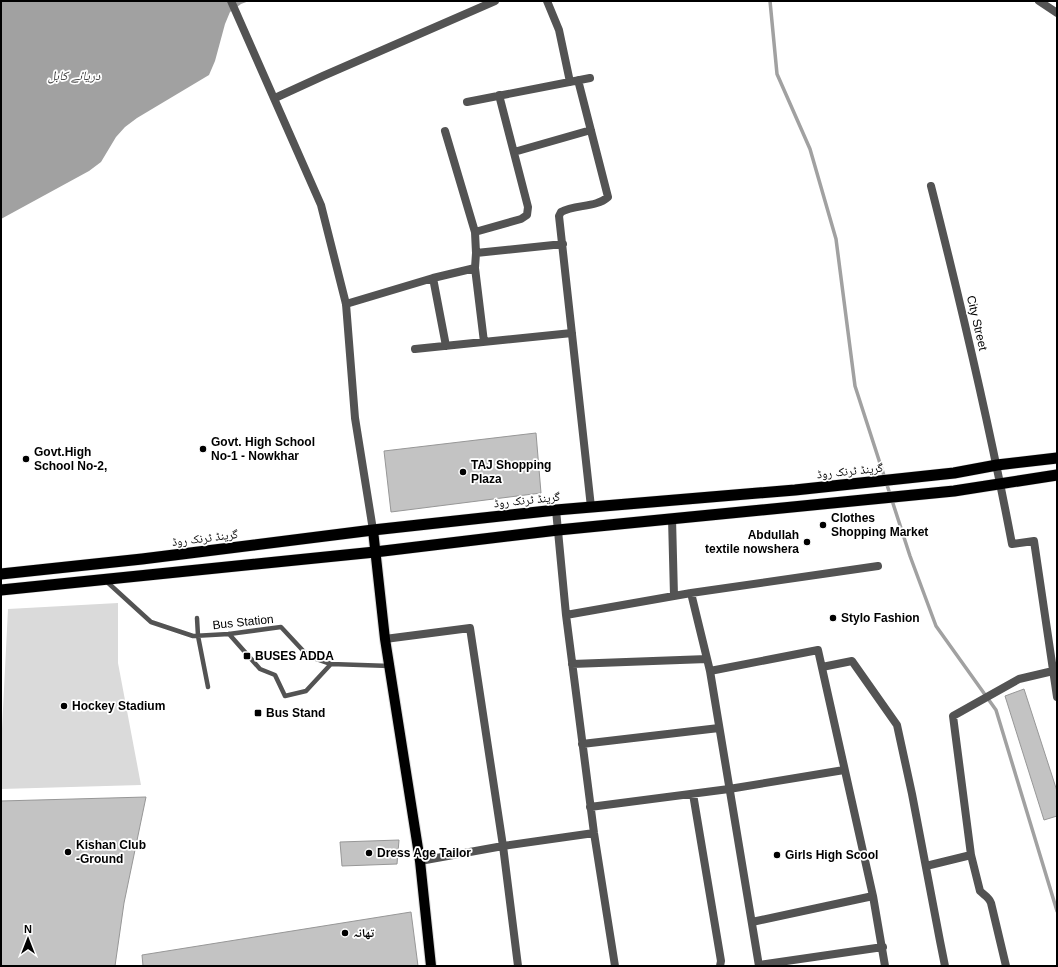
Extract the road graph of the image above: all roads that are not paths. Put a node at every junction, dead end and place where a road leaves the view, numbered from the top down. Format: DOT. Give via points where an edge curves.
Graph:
graph roads {
  1 [pos="231,1"];
  2 [pos="495,1"];
  3 [pos="547,1"];
  4 [pos="1039,1"];
  5 [pos="1057,13"];
  6 [pos="590,78"];
  7 [pos="574,81"];
  8 [pos="500,95"];
  9 [pos="275,98"];
  10 [pos="467,102"];
  11 [pos="592,130"];
  12 [pos="445,131"];
  13 [pos="514,152"];
  14 [pos="931,186"];
  15 [pos="475,232"];
  16 [pos="563,244"];
  17 [pos="476,253"];
  18 [pos="475,268"];
  19 [pos="433,278"];
  20 [pos="346,304"];
  21 [pos="572,333"];
  22 [pos="484,342"];
  23 [pos="446,346"];
  24 [pos="415,349"];
  25 [pos="1057,458"];
  26 [pos="997,465"];
  27 [pos="1057,475"];
  28 [pos="1001,483"];
  29 [pos="592,507"];
  30 [pos="556,510"];
  31 [pos="672,518"];
  32 [pos="373,530"];
  33 [pos="558,530"];
  34 [pos="376,552"];
  35 [pos="878,566"];
  36 [pos="1,574"];
  37 [pos="104,580"];
  38 [pos="1,590"];
  39 [pos="691,593"];
  40 [pos="674,596"];
  41 [pos="566,615"];
  42 [pos="197,618"];
  43 [pos="228,634"];
  44 [pos="198,636"];
  45 [pos="385,639"];
  46 [pos="707,659"];
  47 [pos="331,664"];
  48 [pos="572,664"];
  49 [pos="390,666"];
  50 [pos="822,667"];
  51 [pos="710,671"];
  52 [pos="1053,672"];
  53 [pos="208,687"];
  54 [pos="1057,697"];
  55 [pos="719,728"];
  56 [pos="582,744"];
  57 [pos="844,770"];
  58 [pos="729,789"];
  59 [pos="693,794"];
  60 [pos="590,807"];
  61 [pos="594,833"];
  62 [pos="503,846"];
  63 [pos="971,856"];
  64 [pos="420,861"];
  65 [pos="926,866"];
  66 [pos="873,896"];
  67 [pos="752,922"];
  68 [pos="883,947"];
  69 [pos="431,966"];
  70 [pos="518,966"];
  71 [pos="615,966"];
  72 [pos="720,966"];
  73 [pos="759,966"];
  74 [pos="885,966"];
  75 [pos="946,966"];
  76 [pos="1006,966"];
  1 -- 9 [label="street"];
  2 -- 9 [label="street"];
  3 -- 7 [label="street" via="559,30"];
  4 -- 5 [label="street"];
  6 -- 7 [label="street"];
  7 -- 8 [label="street"];
  7 -- 11 [label="street"];
  8 -- 10 [label="street"];
  8 -- 13 [label="street"];
  9 -- 20 [label="street" via="322,205"];
  11 -- 13 [label="street"];
  11 -- 16 [label="street" via="608,197 603,201 561,212"];
  12 -- 15 [label="street"];
  13 -- 15 [label="street" via="528,207 527,214 521,219"];
  14 -- 26 [label="street, City Street"];
  15 -- 17 [label="street"];
  16 -- 17 [label="street"];
  16 -- 21 [label="street"];
  17 -- 18 [label="street"];
  18 -- 19 [label="street"];
  18 -- 22 [label="street"];
  19 -- 20 [label="street"];
  19 -- 23 [label="street"];
  20 -- 32 [label="street" via="355,418"];
  21 -- 22 [label="street"];
  21 -- 29 [label="street"];
  22 -- 23 [label="street"];
  23 -- 24 [label="street"];
  25 -- 26 [label="highway, گرینڈ ٹرنک روڈ"];
  26 -- 28 [label="street, City Street"];
  26 -- 29 [label="highway, گرینڈ ٹرنک روڈ" via="954,473 795,490"];
  27 -- 28 [label="highway"];
  28 -- 31 [label="highway" via="954,491"];
  28 -- 52 [label="street, City Street" via="1012,544 1034,541"];
  29 -- 30 [label="highway, گرینڈ ٹرنک روڈ"];
  30 -- 32 [label="highway, گرینڈ ٹرنک روڈ"];
  30 -- 33 [label="street"];
  31 -- 33 [label="highway"];
  31 -- 40 [label="street"];
  32 -- 34 [label="main road"];
  32 -- 36 [label="highway, گرینڈ ٹرنک روڈ"];
  33 -- 34 [label="highway"];
  33 -- 41 [label="street"];
  34 -- 37 [label="highway"];
  34 -- 45 [label="main road"];
  35 -- 39 [label="street"];
  37 -- 38 [label="highway"];
  37 -- 44 [label="lane, Bus Station" via="151,622"];
  39 -- 40 [label="street"];
  39 -- 46 [label="street"];
  40 -- 41 [label="street"];
  41 -- 48 [label="street"];
  42 -- 44 [label="lane"];
  43 -- 44 [label="lane, Bus Station"];
  43 -- 47 [label="lane, Bus Station" via="281,627 308,656"];
  43 -- 47 [label="lane" via="260,669 275,675 285,696 306,692"];
  44 -- 53 [label="lane"];
  45 -- 49 [label="main road"];
  45 -- 62 [label="street" via="470,628"];
  46 -- 48 [label="street"];
  46 -- 51 [label="street"];
  47 -- 49 [label="lane, Bus Station"];
  48 -- 56 [label="street"];
  49 -- 64 [label="main road"];
  50 -- 51 [label="street" via="818,650"];
  50 -- 57 [label="street"];
  50 -- 65 [label="street" via="852,661 897,725"];
  51 -- 55 [label="street"];
  52 -- 54 [label="street"];
  52 -- 63 [label="street" via="1019,679 953,716"];
  55 -- 56 [label="street"];
  55 -- 58 [label="street"];
  56 -- 60 [label="street"];
  57 -- 58 [label="street"];
  57 -- 66 [label="street"];
  58 -- 59 [label="street"];
  58 -- 67 [label="street"];
  59 -- 60 [label="street"];
  59 -- 72 [label="street"];
  60 -- 61 [label="street"];
  61 -- 62 [label="street"];
  61 -- 71 [label="street"];
  62 -- 64 [label="street"];
  62 -- 70 [label="street"];
  63 -- 65 [label="street"];
  63 -- 76 [label="street" via="980,890 992,903"];
  64 -- 69 [label="main road"];
  65 -- 75 [label="street"];
  66 -- 67 [label="street"];
  66 -- 68 [label="street"];
  67 -- 73 [label="street"];
  68 -- 73 [label="street"];
  68 -- 74 [label="street"];
}
